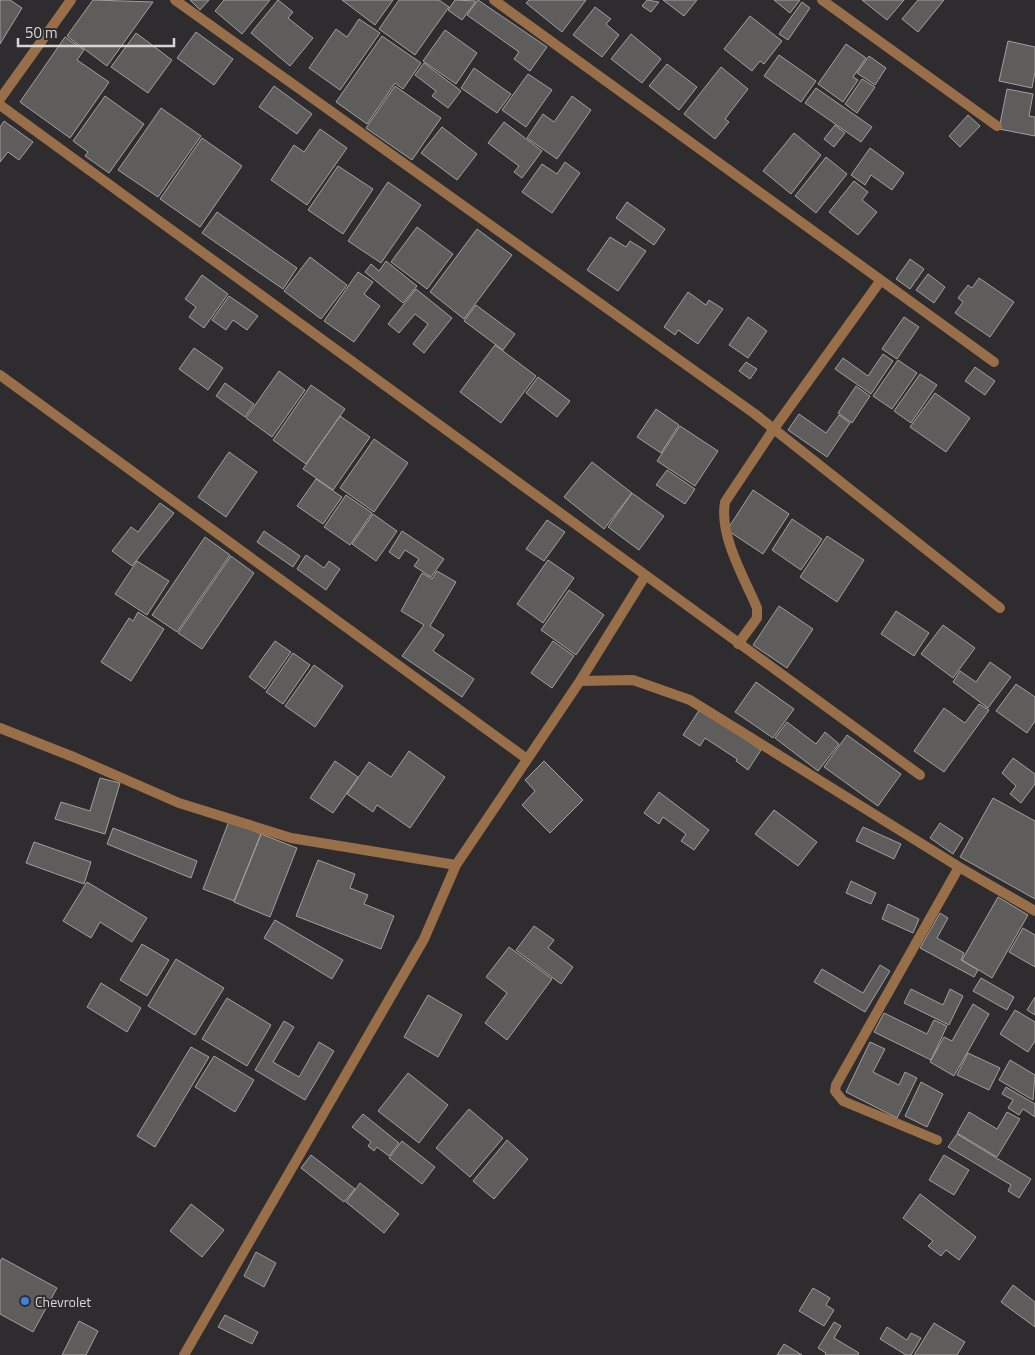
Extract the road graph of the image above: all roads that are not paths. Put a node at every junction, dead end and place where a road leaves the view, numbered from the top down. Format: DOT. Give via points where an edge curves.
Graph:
graph roads {
  1 [pos="71,0"];
  2 [pos="175,0"];
  3 [pos="494,0"];
  4 [pos="822,0"];
  5 [pos="0,99"];
  6 [pos="0,106"];
  7 [pos="998,126"];
  8 [pos="881,280"];
  9 [pos="994,362"];
  10 [pos="0,375"];
  11 [pos="773,430"];
  12 [pos="645,576"];
  13 [pos="1000,608"];
  14 [pos="738,644"];
  15 [pos="580,681"];
  16 [pos="0,728"];
  17 [pos="527,758"];
  18 [pos="920,775"];
  19 [pos="456,865"];
  20 [pos="959,867"];
  21 [pos="1035,910"];
  22 [pos="937,1140"];
  23 [pos="184,1355"];
  1 -- 5 [label="street"];
  2 -- 11 [label="street" via="747,408"];
  3 -- 8 [label="street"];
  4 -- 7 [label="street"];
  6 -- 12 [label="street"];
  8 -- 9 [label="street"];
  8 -- 11 [label="street"];
  10 -- 17 [label="street"];
  11 -- 13 [label="street"];
  11 -- 14 [label="street" via="725,502 726,534 757,608 757,618"];
  12 -- 14 [label="street"];
  12 -- 15 [label="street"];
  14 -- 18 [label="street"];
  15 -- 17 [label="street"];
  15 -- 20 [label="street" via="633,680 690,700"];
  16 -- 19 [label="street" via="178,803 291,838"];
  17 -- 19 [label="street"];
  19 -- 23 [label="street" via="424,939"];
  20 -- 21 [label="street"];
  20 -- 22 [label="street" via="835,1091 843,1101"];
}
